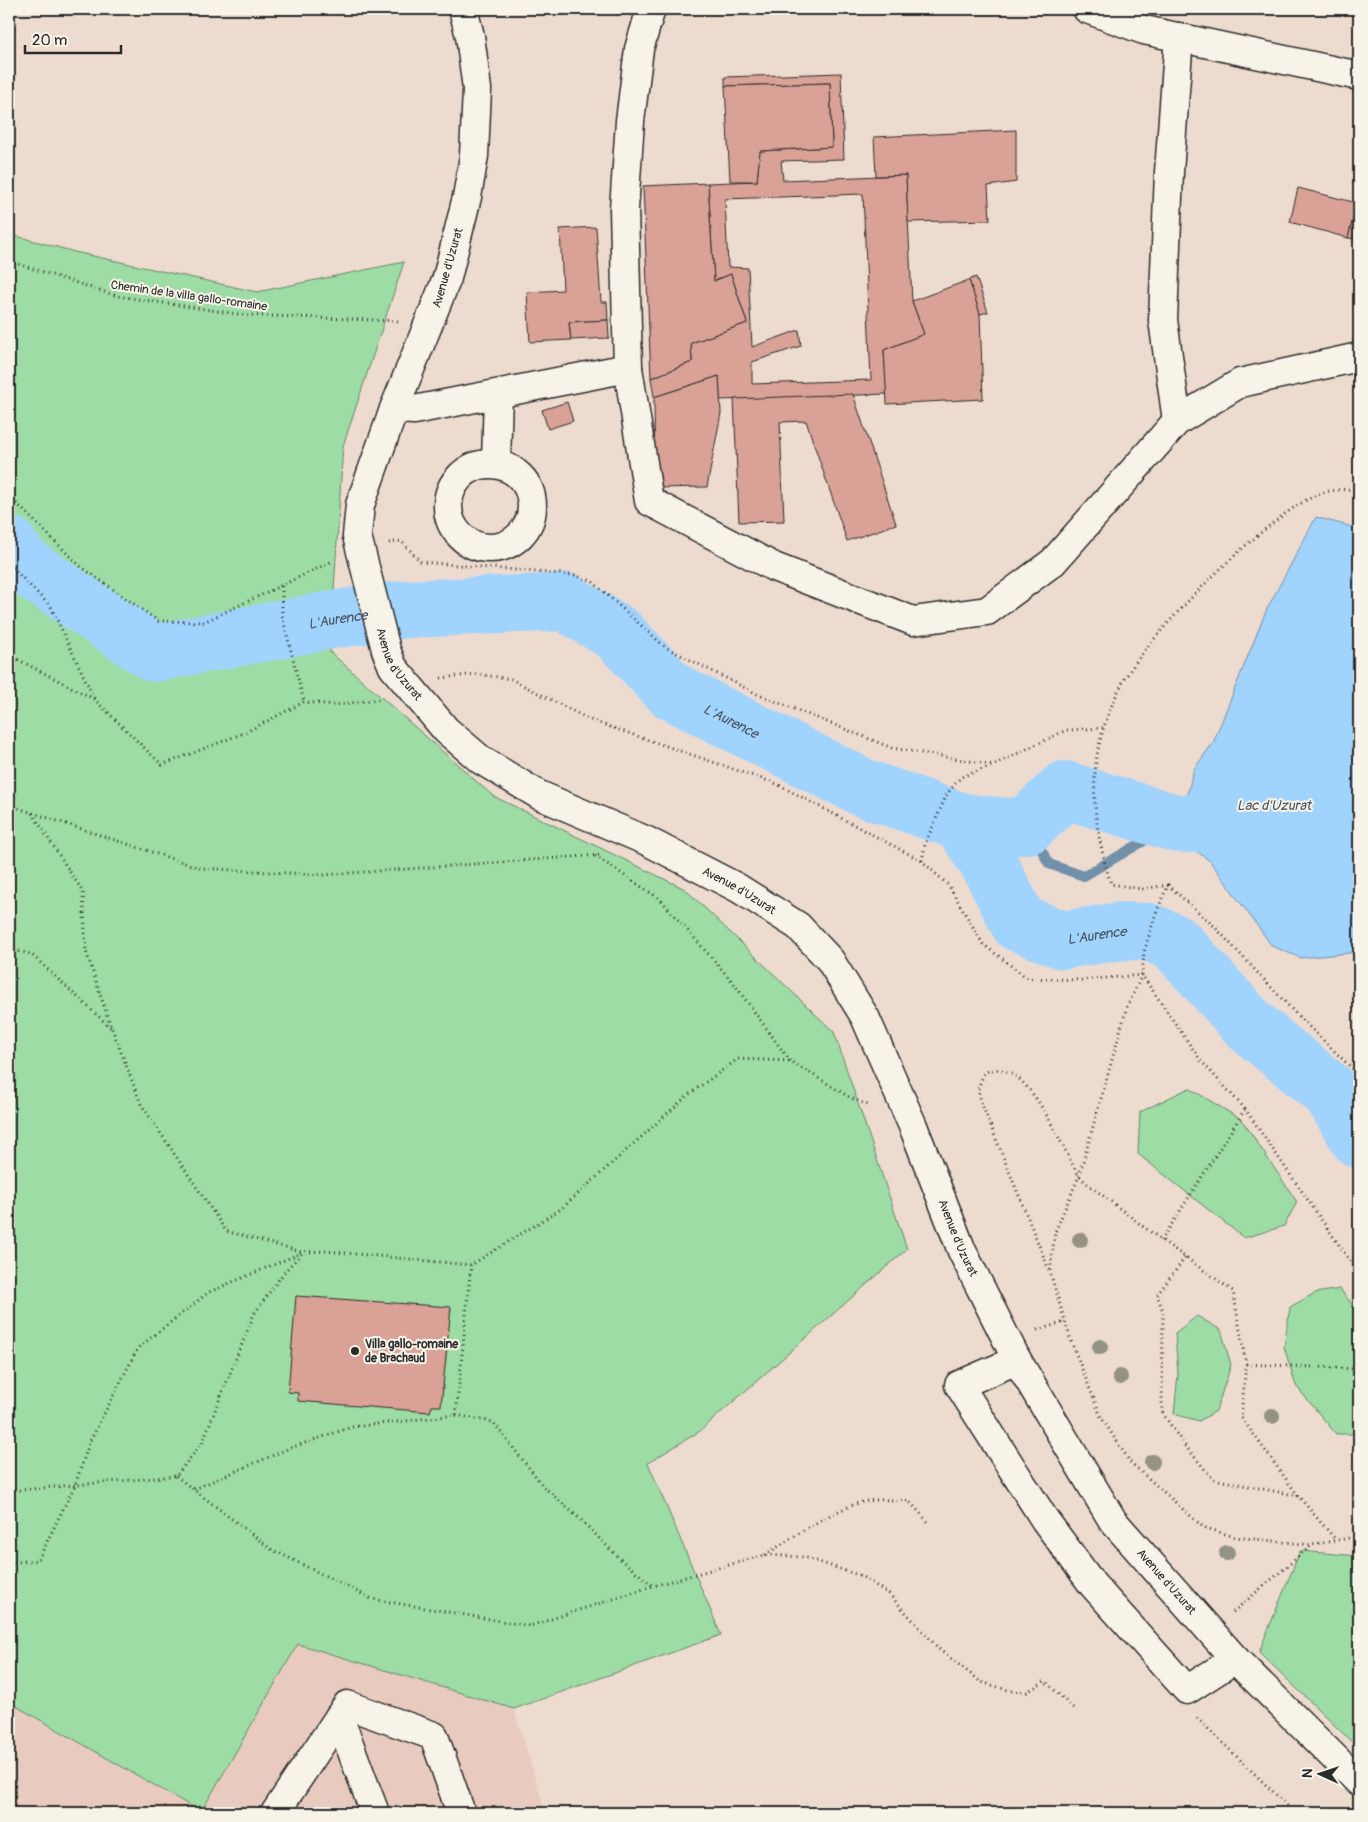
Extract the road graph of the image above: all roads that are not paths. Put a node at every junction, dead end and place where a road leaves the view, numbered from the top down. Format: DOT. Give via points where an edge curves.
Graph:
graph roads {
  1 [pos="463,9"];
  2 [pos="651,9"];
  3 [pos="1087,9"];
  4 [pos="1179,37"];
  5 [pos="1359,76"];
  6 [pos="1359,357"];
  7 [pos="628,368"];
  8 [pos="498,394"];
  9 [pos="394,408"];
  10 [pos="1177,421"];
  11 [pos="496,464"];
  12 [pos="1017,1360"];
  13 [pos="1235,1659"];
  14 [pos="339,1717"];
  15 [pos="1359,1782"];
  16 [pos="276,1813"];
  17 [pos="375,1813"];
  18 [pos="461,1813"];
  1 -- 9 [label="street, Avenue d'Uzurat" via="477,89 474,156 467,197 447,278"];
  2 -- 7 [label="street" via="639,49 630,121 625,200"];
  3 -- 4 [label="street" via="1144,30"];
  4 -- 5 [label="street"];
  4 -- 10 [label="street" via="1163,320"];
  6 -- 10 [label="street" via="1240,383"];
  7 -- 8 [label="street"];
  7 -- 10 [label="street" via="649,501 774,568 913,621 987,611 1053,562"];
  8 -- 9 [label="street" via="414,410"];
  8 -- 11 [label="street"];
  9 -- 12 [label="street, Avenue d'Uzurat" via="360,505 358,536 393,667 446,730 481,760 539,795 647,841 738,888 798,926 830,960 865,1017 913,1126 962,1251"];
  12 -- 13 [label="street, Avenue d'Uzurat" via="1113,1521"];
  12 -- 13 [label="street" via="959,1385 1044,1520 1093,1585 1187,1690"];
  13 -- 15 [label="street, Avenue d'Uzurat"];
  14 -- 16 [label="street"];
  14 -- 17 [label="street"];
  14 -- 18 [label="street" via="347,1705 434,1736"];
}
